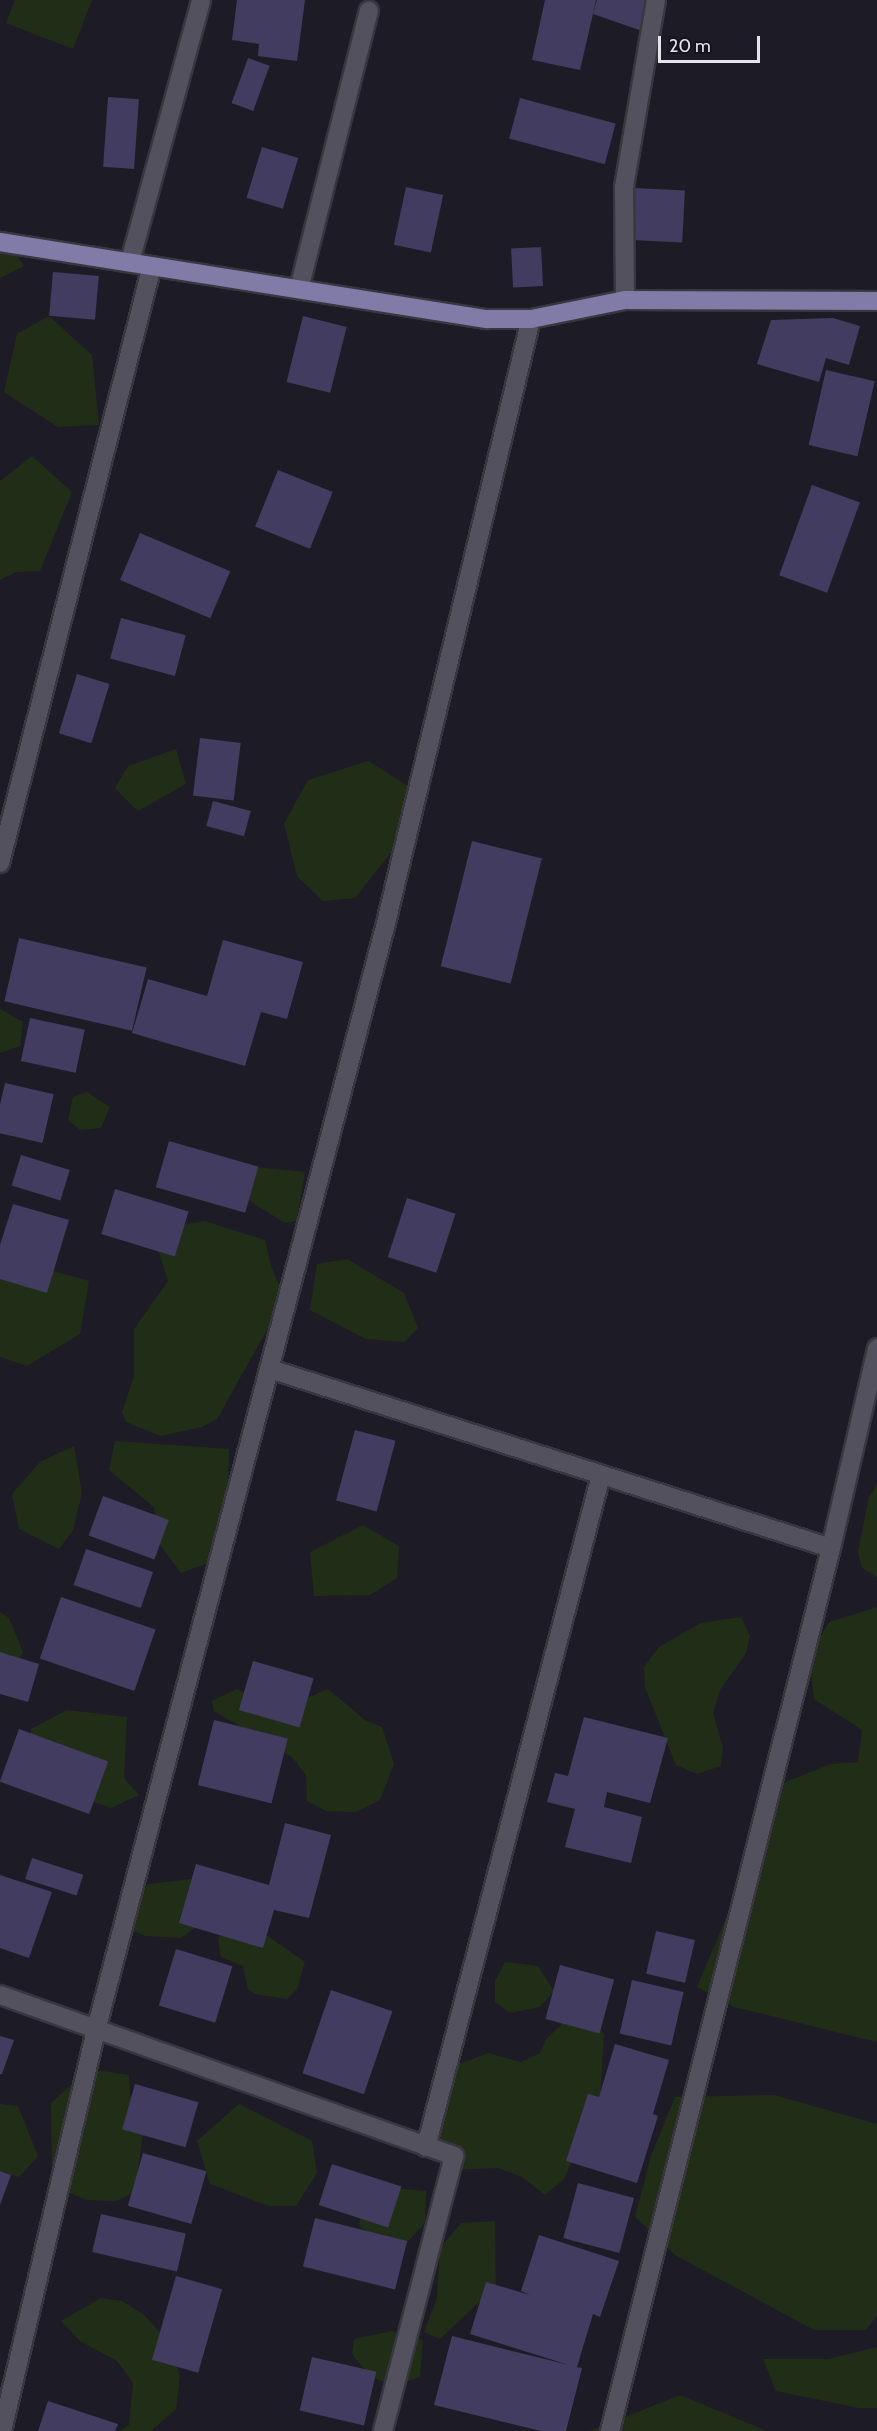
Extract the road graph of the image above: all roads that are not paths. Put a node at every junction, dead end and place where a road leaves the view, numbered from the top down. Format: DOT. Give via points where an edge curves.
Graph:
graph roads {
  1 [pos="201,0"];
  2 [pos="656,0"];
  3 [pos="369,10"];
  4 [pos="0,242"];
  5 [pos="129,262"];
  6 [pos="152,266"];
  7 [pos="299,289"];
  8 [pos="625,300"];
  9 [pos="877,302"];
  10 [pos="531,319"];
  11 [pos="6,809"];
  12 [pos="0,863"];
  13 [pos="877,1348"];
  14 [pos="270,1369"];
  15 [pos="601,1475"];
  16 [pos="831,1548"];
  17 [pos="0,1995"];
  18 [pos="96,2030"];
  19 [pos="426,2147"];
  20 [pos="2,2431"];
  21 [pos="382,2431"];
  22 [pos="610,2431"];
  1 -- 5 [label="street"];
  2 -- 8 [label="street" via="624,187"];
  3 -- 7 [label="street"];
  4 -- 5 [label="main road"];
  5 -- 6 [label="main road"];
  6 -- 7 [label="main road"];
  6 -- 11 [label="street"];
  7 -- 10 [label="main road" via="488,319"];
  8 -- 9 [label="main road"];
  8 -- 10 [label="main road"];
  10 -- 14 [label="street" via="386,923"];
  11 -- 12 [label="street"];
  13 -- 16 [label="street"];
  14 -- 15 [label="street"];
  14 -- 18 [label="street"];
  15 -- 16 [label="street"];
  15 -- 19 [label="street"];
  16 -- 22 [label="street"];
  17 -- 18 [label="street"];
  18 -- 19 [label="street"];
  18 -- 20 [label="street"];
  19 -- 21 [label="street" via="453,2156"];
}
